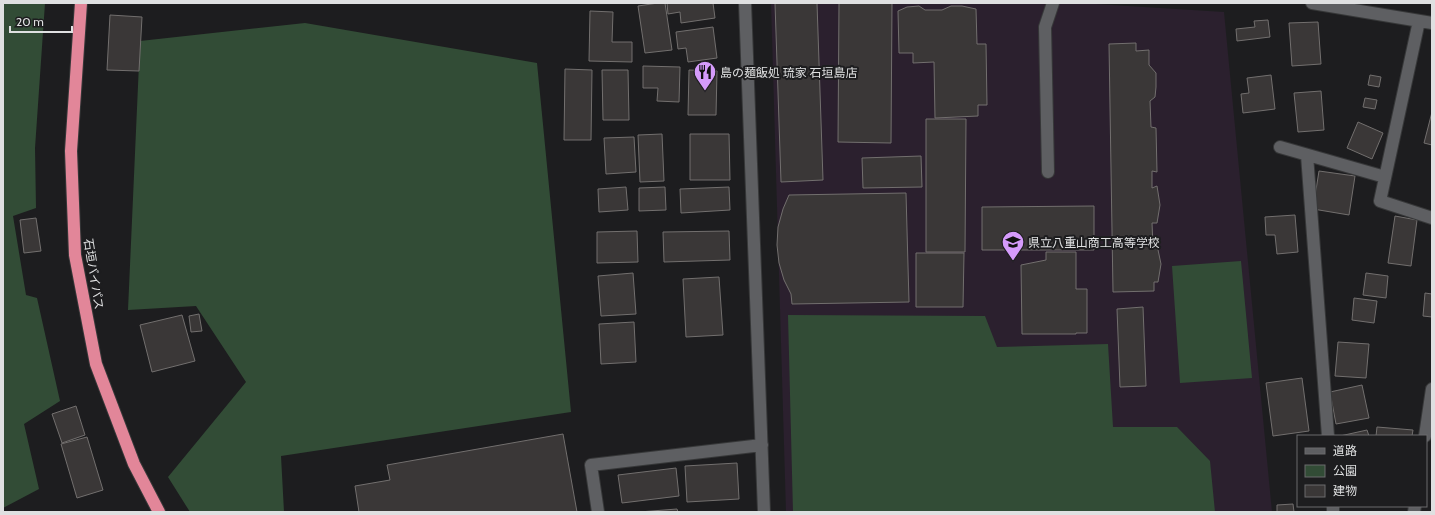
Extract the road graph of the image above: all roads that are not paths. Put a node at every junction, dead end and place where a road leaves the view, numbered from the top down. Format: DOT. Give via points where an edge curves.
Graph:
graph roads {
  1 [pos="81,3"];
  2 [pos="745,3"];
  3 [pos="1053,3"];
  4 [pos="1312,3"];
  5 [pos="1419,21"];
  6 [pos="1432,23"];
  7 [pos="1280,147"];
  8 [pos="1307,155"];
  9 [pos="1048,172"];
  10 [pos="1385,177"];
  11 [pos="1432,218"];
  12 [pos="1432,389"];
  13 [pos="1328,435"];
  14 [pos="1425,435"];
  15 [pos="762,445"];
  16 [pos="158,512"];
  17 [pos="598,512"];
  18 [pos="764,512"];
  1 -- 16 [label="highway, 石垣バイパス" via="71,151 75,256 96,364 134,464"];
  2 -- 15 [label="street"];
  3 -- 9 [label="street" via="1045,27"];
  4 -- 5 [label="street"];
  5 -- 6 [label="street"];
  5 -- 10 [label="street"];
  7 -- 8 [label="street"];
  8 -- 10 [label="street"];
  8 -- 13 [label="street"];
  10 -- 11 [label="street" via="1380,201"];
  12 -- 14 [label="street"];
  15 -- 17 [label="street" via="591,464"];
  15 -- 18 [label="street"];
}
